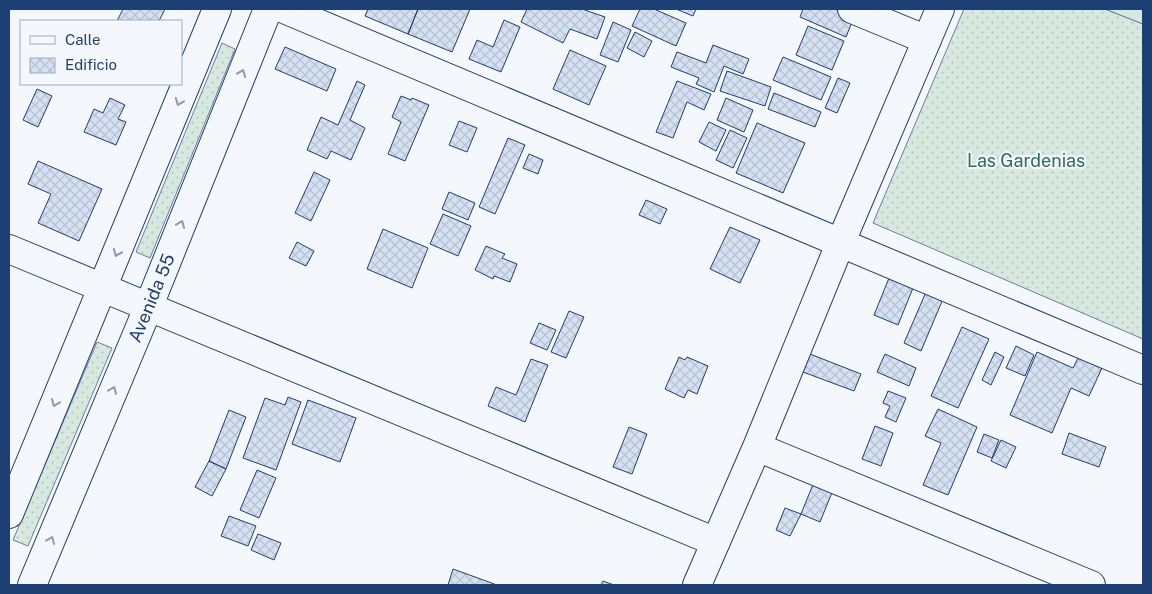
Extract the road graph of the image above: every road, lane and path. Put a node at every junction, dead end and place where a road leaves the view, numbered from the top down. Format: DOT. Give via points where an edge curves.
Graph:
graph roads {
  1 [pos="217,9"];
  2 [pos="268,9"];
  3 [pos="284,9"];
  4 [pos="852,9"];
  5 [pos="940,9"];
  6 [pos="926,40"];
  7 [pos="840,244"];
  8 [pos="9,249"];
  9 [pos="102,289"];
  10 [pos="148,308"];
  11 [pos="1143,370"];
  12 [pos="757,447"];
  13 [pos="9,514"];
  14 [pos="716,542"];
  15 [pos="32,585"];
  16 [pos="698,585"];
  17 [pos="1091,585"];
  1 -- 9 [label="street, one-way"];
  10 -- 2 [label="street, Avenida 55, one-way"];
  3 -- 7 [label="street"];
  4 -- 6 [label="street"];
  5 -- 6 [label="street"];
  6 -- 7 [label="street"];
  7 -- 11 [label="street"];
  7 -- 12 [label="street"];
  8 -- 9 [label="street"];
  9 -- 10 [label="street"];
  9 -- 13 [label="street, one-way"];
  10 -- 14 [label="street"];
  15 -- 10 [label="street, Avenida 55, one-way"];
  12 -- 14 [label="street"];
  12 -- 17 [label="street"];
  14 -- 16 [label="street"];
}
